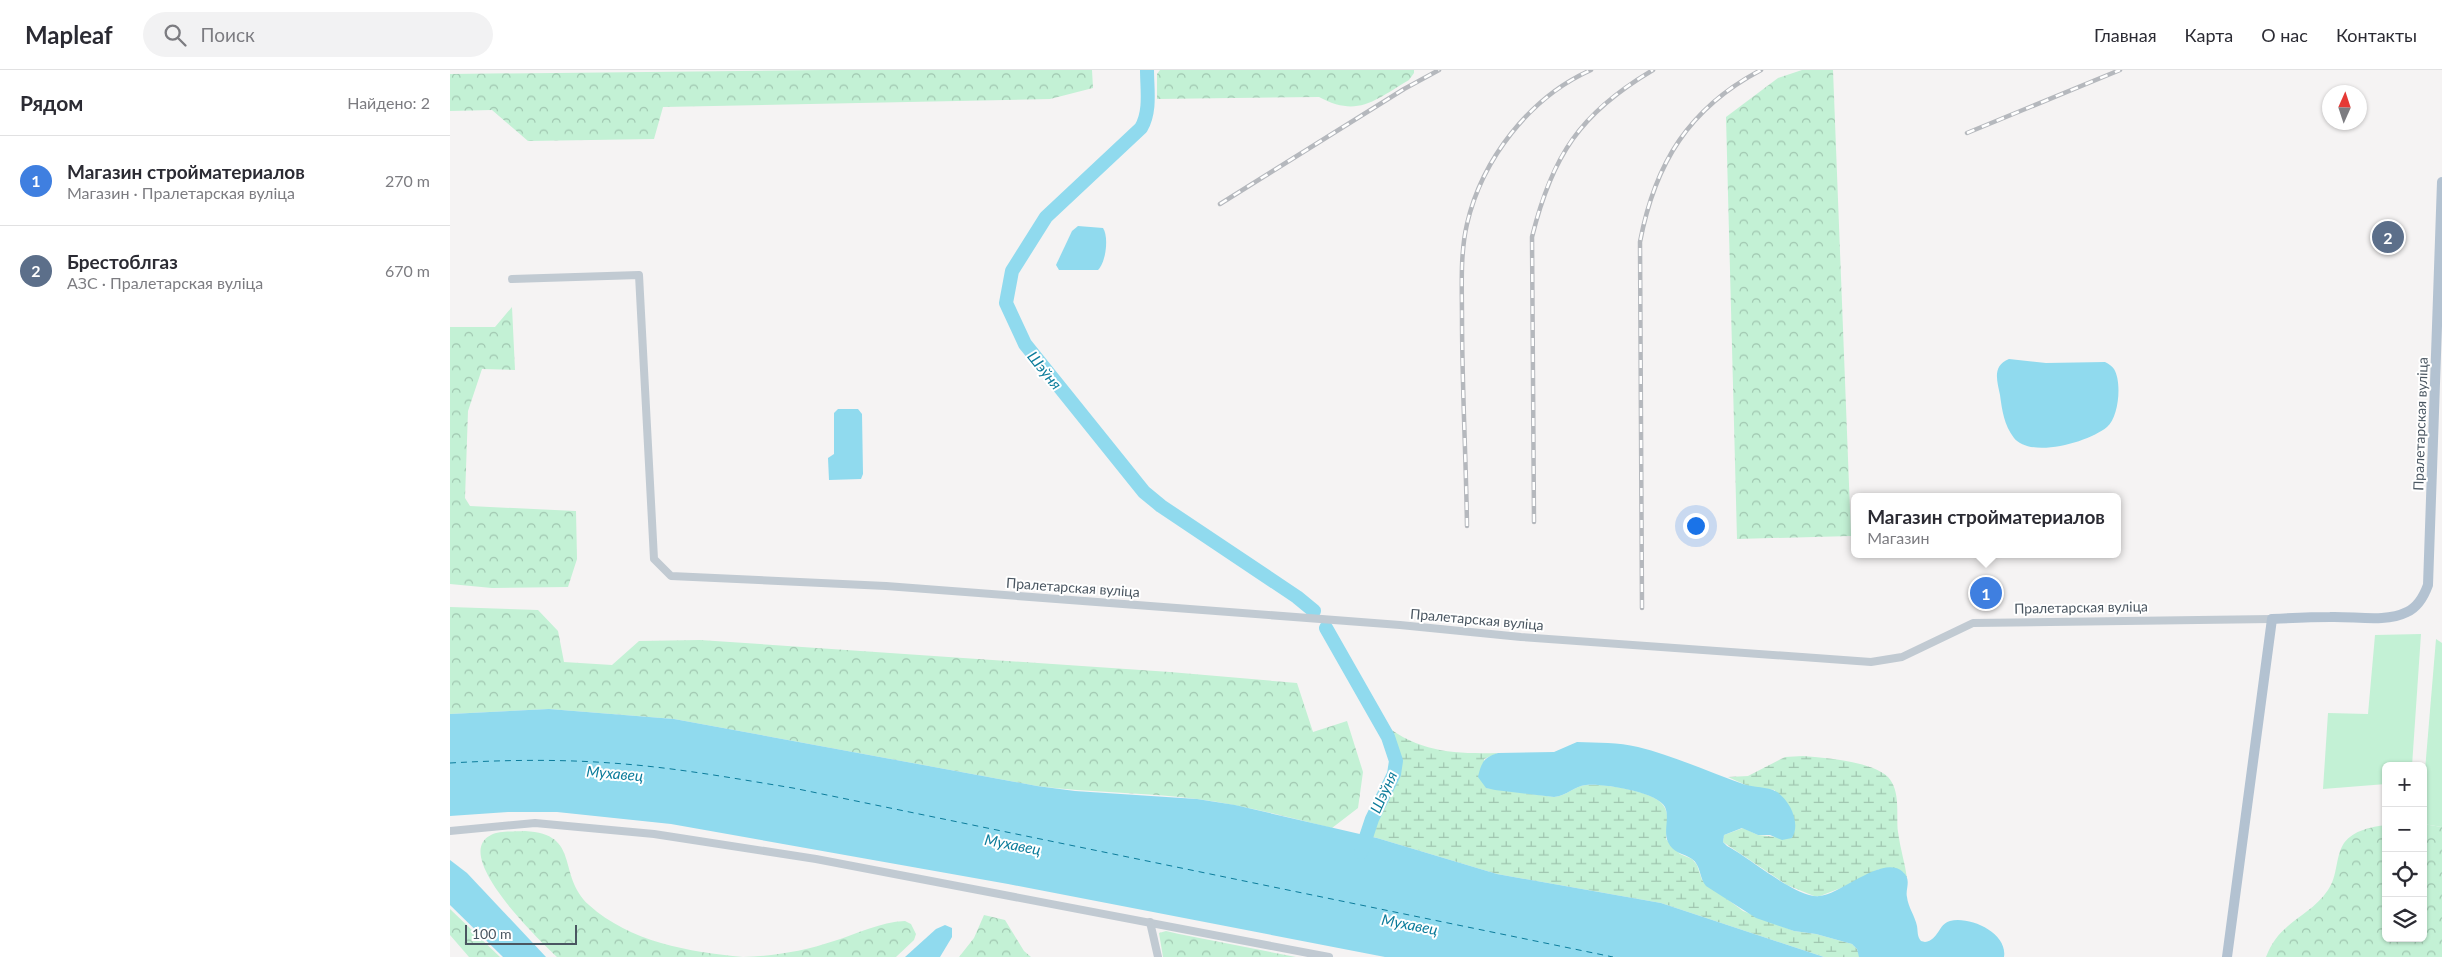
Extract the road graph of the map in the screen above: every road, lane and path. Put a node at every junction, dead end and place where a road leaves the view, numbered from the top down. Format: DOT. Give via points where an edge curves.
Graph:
graph roads {
  1 [pos="2442,182"];
  2 [pos="512,279"];
  3 [pos="2272,619"];
  4 [pos="450,831"];
  5 [pos="1150,922"];
  6 [pos="1158,957"];
  7 [pos="1328,957"];
  8 [pos="2227,957"];
  1 -- 3 [label="main road, Пралетарская вуліца" via="2429,570 2425,595 2406,613 2383,618"];
  2 -- 3 [label="street, Пралетарская вуліца" via="639,275 654,559 671,576 886,586 1871,662 1902,657 1973,623"];
  3 -- 8 [label="main road"];
  4 -- 5 [label="street" via="535,823 654,834 816,859"];
  5 -- 6 [label="street"];
  5 -- 7 [label="street"];
}
